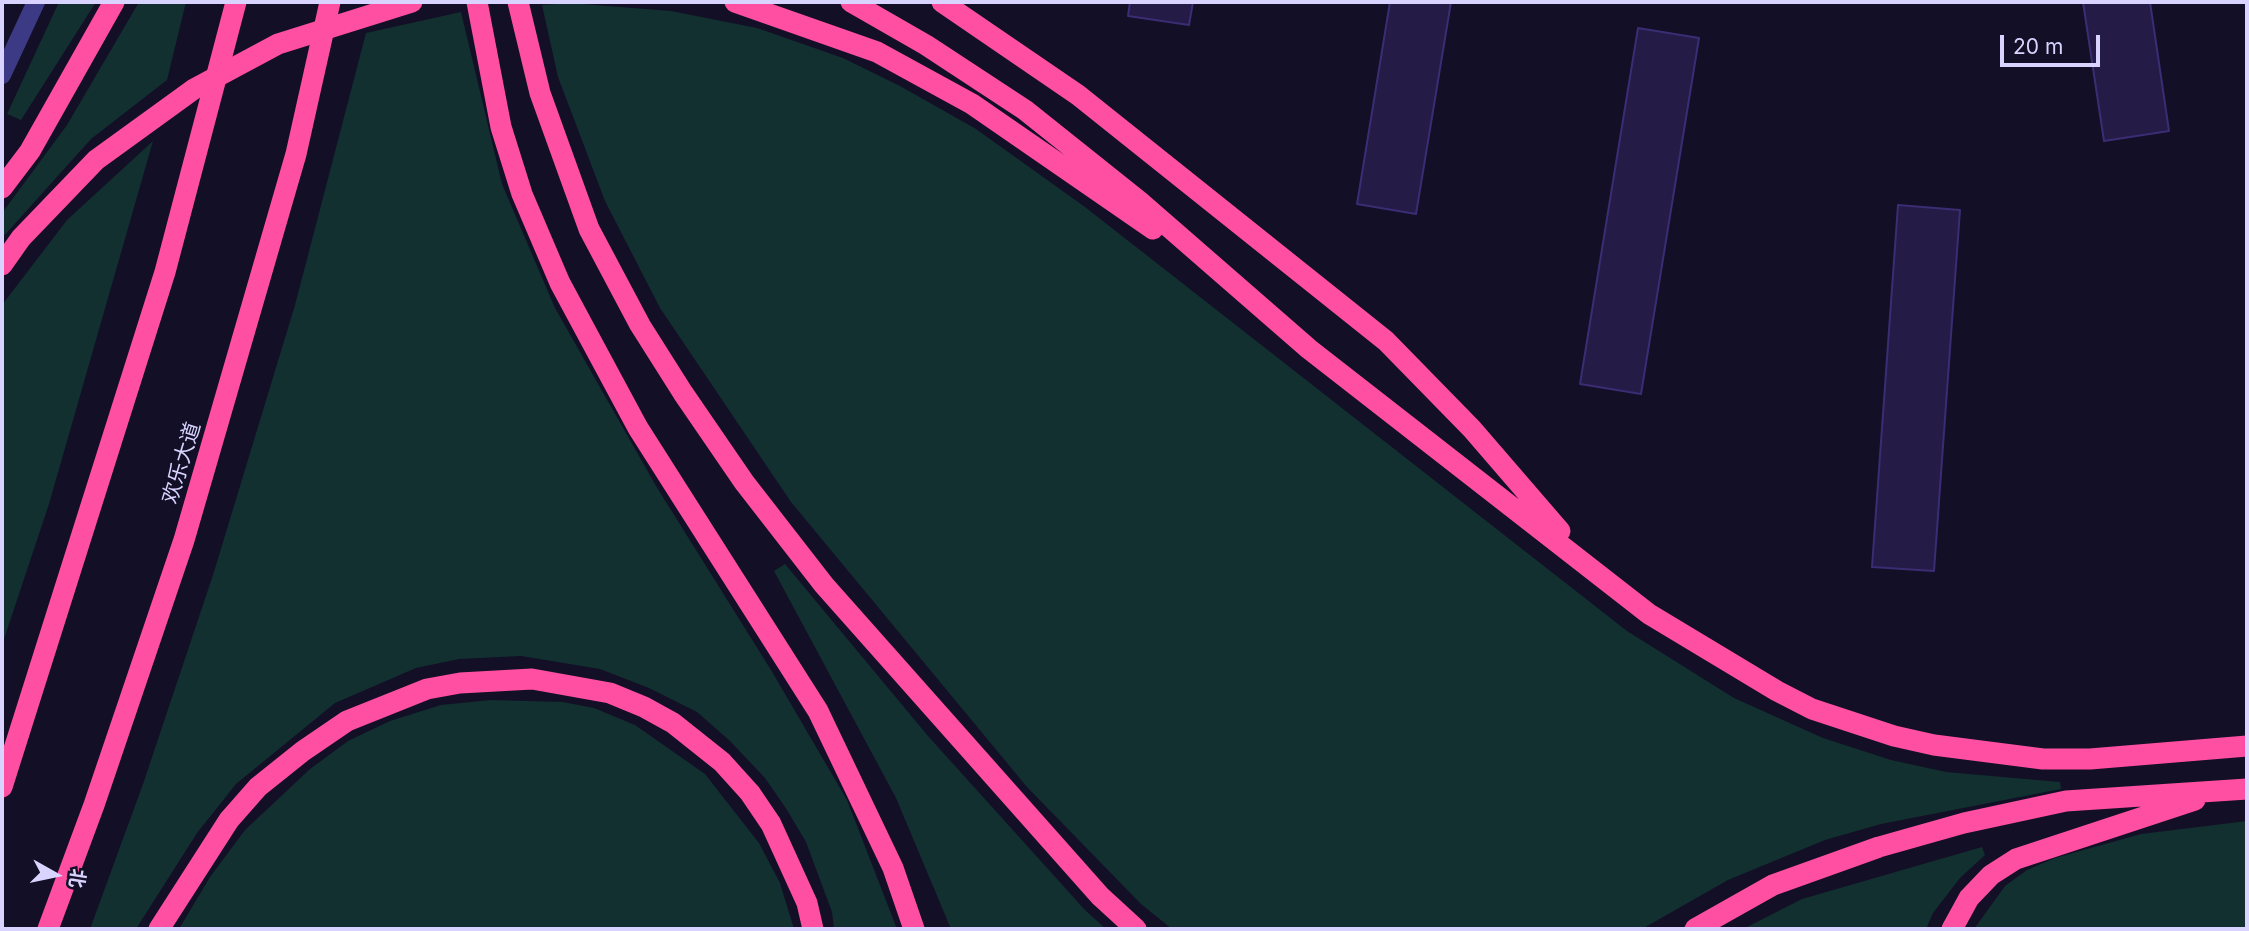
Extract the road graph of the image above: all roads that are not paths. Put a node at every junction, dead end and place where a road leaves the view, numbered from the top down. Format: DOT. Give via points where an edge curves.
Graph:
graph roads {
  1 [pos="36,2"];
  2 [pos="114,2"];
  3 [pos="236,2"];
  4 [pos="330,2"];
  5 [pos="412,2"];
  6 [pos="477,2"];
  7 [pos="518,2"];
  8 [pos="735,2"];
  9 [pos="851,2"];
  10 [pos="942,2"];
  11 [pos="2,75"];
  12 [pos="2,188"];
  13 [pos="2,265"];
  14 [pos="1250,300"];
  15 [pos="1590,566"];
  16 [pos="2247,746"];
  17 [pos="2,788"];
  18 [pos="2247,789"];
  19 [pos="2222,792"];
  20 [pos="48,929"];
  21 [pos="159,929"];
  22 [pos="813,929"];
  23 [pos="914,929"];
  24 [pos="1136,929"];
  25 [pos="1695,929"];
  26 [pos="1952,929"];
  1 -- 11 [label="street"];
  2 -- 12 [label="highway" via="30,151"];
  3 -- 17 [label="highway" via="165,272"];
  4 -- 20 [label="highway, 欢乐大道" via="296,154 184,540"];
  5 -- 13 [label="highway, bridge" via="278,44 194,89 96,160"];
  6 -- 23 [label="highway" via="501,127 522,194 560,283 638,428 818,711 893,867"];
  7 -- 24 [label="highway" via="540,93 589,229 640,325 729,460 824,585 1100,896"];
  8 -- 14 [label="highway" via="877,52 971,104 1101,191"];
  9 -- 14 [label="highway" via="1025,110 1139,201"];
  10 -- 15 [label="highway" via="1078,95 1386,341 1472,429"];
  14 -- 15 [label="highway"];
  15 -- 16 [label="highway" via="1649,614 1777,691 1812,709 1894,736 1934,746 2043,759"];
  18 -- 19 [label="highway"];
  19 -- 25 [label="highway" via="2066,801 1964,822 1773,885"];
  19 -- 26 [label="highway" via="2016,859 1969,898"];
  21 -- 22 [label="highway" via="229,820 258,787 347,721 427,689 532,679 610,693 644,707 673,723 722,762 750,793 786,854"];
}
